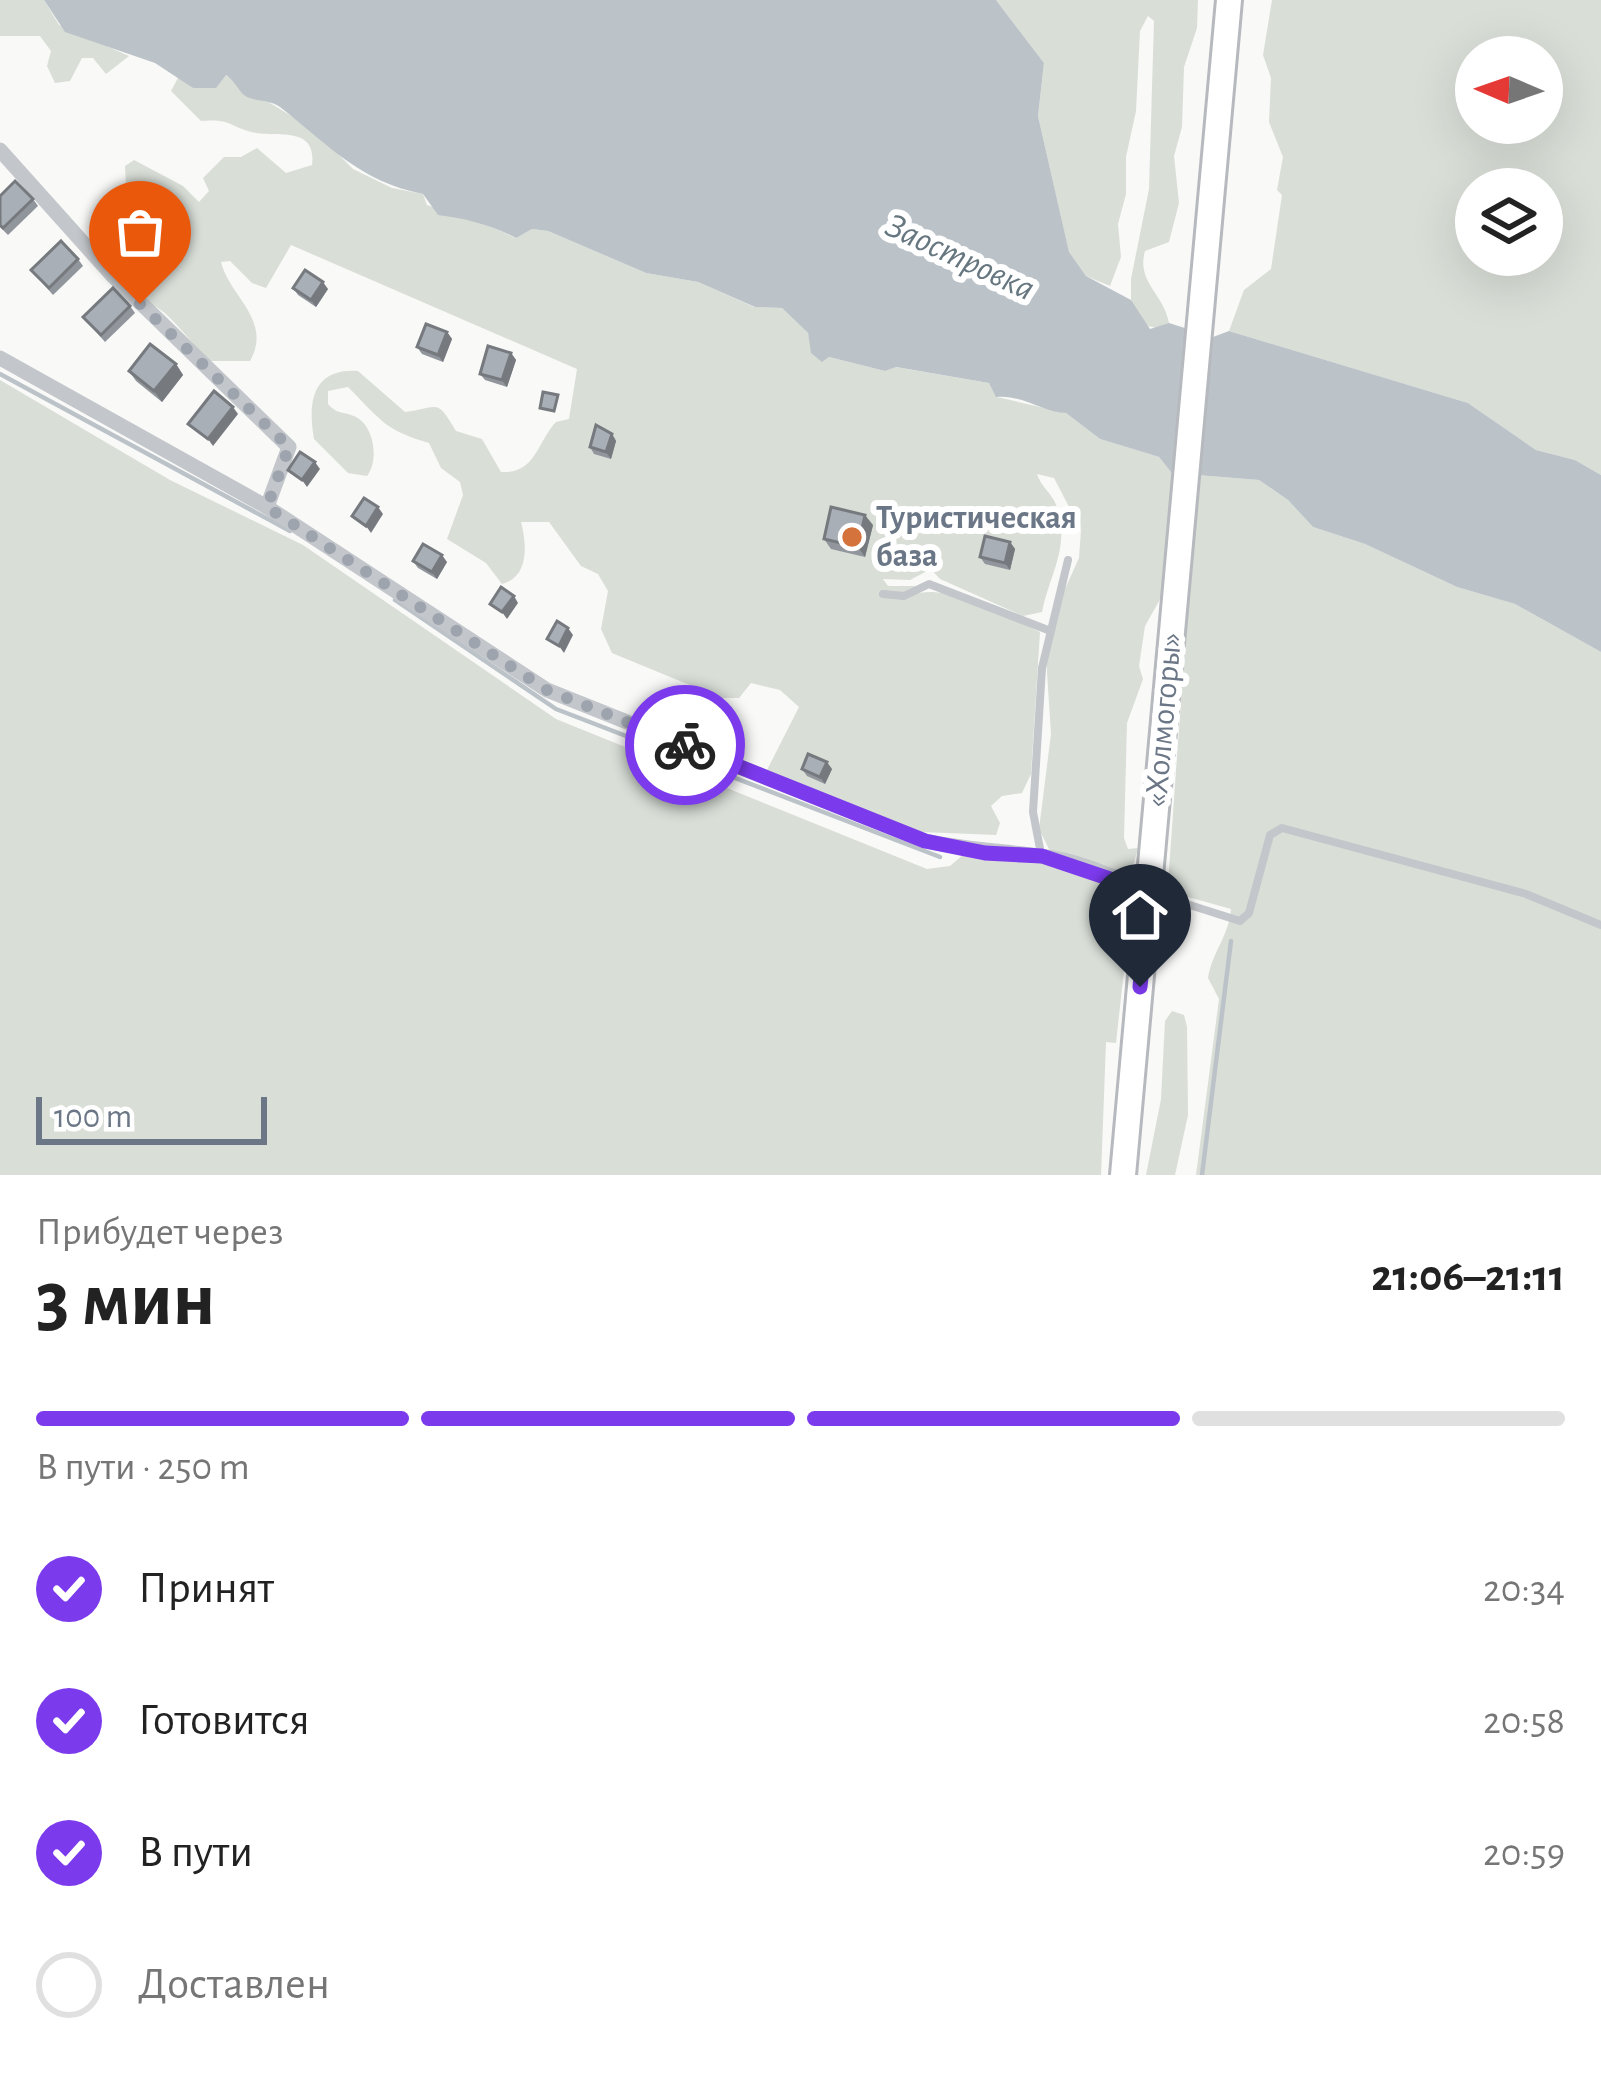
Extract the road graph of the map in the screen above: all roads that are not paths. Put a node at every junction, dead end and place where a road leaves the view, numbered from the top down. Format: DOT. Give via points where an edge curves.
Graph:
graph roads {
  1 [pos="1229,0"];
  2 [pos="0,150"];
  3 [pos="0,358"];
  4 [pos="267,507"];
  5 [pos="1068,560"];
  6 [pos="883,594"];
  7 [pos="1048,630"];
  8 [pos="1042,856"];
  9 [pos="1149,892"];
  10 [pos="1601,925"];
  11 [pos="1123,1175"];
  1 -- 9 [label="highway, «Холмогоры»"];
  2 -- 4 [label="street" via="112,275 289,447"];
  3 -- 4 [label="street"];
  4 -- 8 [label="street" via="547,690 925,841"];
  5 -- 7 [label="lane"];
  6 -- 7 [label="lane" via="904,596 929,584"];
  7 -- 8 [label="lane" via="1033,812"];
  8 -- 9 [label="street"];
  9 -- 10 [label="lane" via="1240,921 1250,913 1270,835 1282,828 1526,893"];
  9 -- 11 [label="highway, «Холмогоры»"];
}
